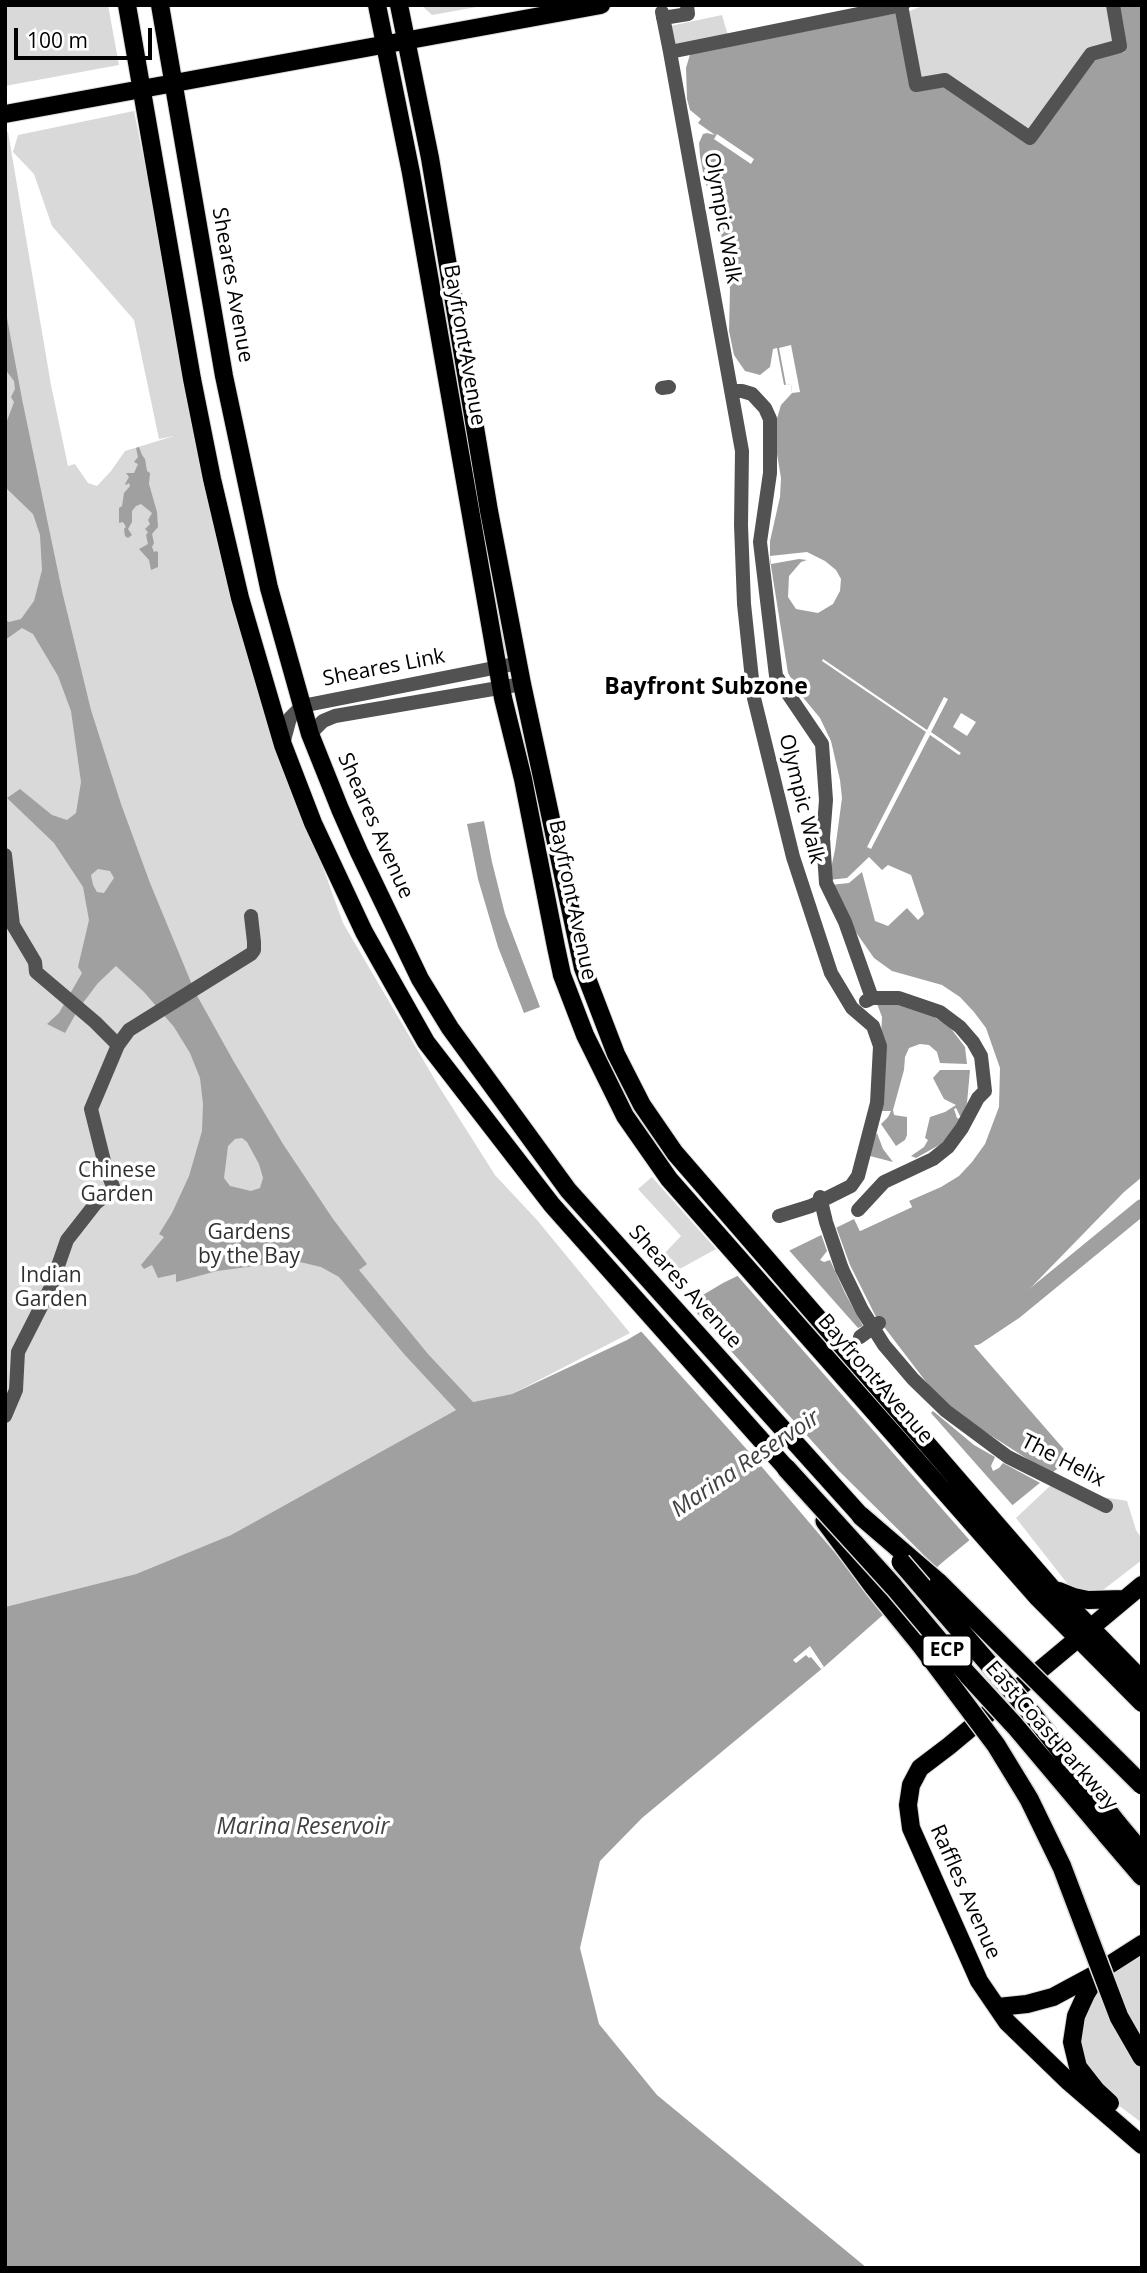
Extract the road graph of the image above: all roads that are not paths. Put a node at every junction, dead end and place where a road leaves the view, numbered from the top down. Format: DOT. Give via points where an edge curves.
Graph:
graph roads {
  1 [pos="127,5"];
  2 [pos="160,5"];
  3 [pos="377,5"];
  4 [pos="399,5"];
  5 [pos="601,5"];
  6 [pos="687,5"];
  7 [pos="902,5"];
  8 [pos="1113,5"];
  9 [pos="406,41"];
  10 [pos="385,45"];
  11 [pos="670,52"];
  12 [pos="175,83"];
  13 [pos="143,89"];
  14 [pos="5,114"];
  15 [pos="732,391"];
  16 [pos="519,663"];
  17 [pos="497,667"];
  18 [pos="522,684"];
  19 [pos="500,687"];
  20 [pos="302,706"];
  21 [pos="310,734"];
  22 [pos="283,746"];
  23 [pos="5,855"];
  24 [pos="251,916"];
  25 [pos="872,998"];
  26 [pos="852,1008"];
  27 [pos="118,1045"];
  28 [pos="820,1197"];
  29 [pos="858,1210"];
  30 [pos="779,1216"];
  31 [pos="877,1325"];
  32 [pos="860,1337"];
  33 [pos="11,1355"];
  34 [pos="5,1416"];
  35 [pos="786,1468"];
  36 [pos="1106,1506"];
  37 [pos="861,1516"];
  38 [pos="1142,1585"];
  39 [pos="1044,1592"];
  40 [pos="1124,1599"];
  41 [pos="1084,1633"];
  42 [pos="1142,1680"];
  43 [pos="1142,1703"];
  44 [pos="1142,1785"];
  45 [pos="1142,1853"];
  46 [pos="1142,1876"];
  47 [pos="1142,1944"];
  48 [pos="1101,1970"];
  49 [pos="1002,2014"];
  50 [pos="1142,2057"];
  51 [pos="1142,2130"];
  52 [pos="1142,2145"];
  1 -- 13 [label="main road"];
  2 -- 12 [label="main road, Sheares Avenue"];
  3 -- 10 [label="main road, Bayfront Avenue"];
  4 -- 9 [label="main road, Bayfront Avenue"];
  5 -- 9 [label="main road"];
  6 -- 11 [label="street, Olympic Walk" via="688,14 663,15"];
  7 -- 8 [label="street" via="916,85 945,80 1030,138 1091,54 1120,46"];
  7 -- 11 [label="street"];
  9 -- 10 [label="main road"];
  9 -- 16 [label="main road, Bayfront Avenue"];
  10 -- 12 [label="main road"];
  10 -- 17 [label="main road, Bayfront Avenue"];
  11 -- 15 [label="street, Olympic Walk"];
  12 -- 13 [label="main road"];
  12 -- 20 [label="main road, Sheares Avenue" via="243,471"];
  13 -- 14 [label="main road"];
  13 -- 22 [label="main road" via="212,479 240,598"];
  15 -- 25 [label="street, Olympic Walk" via="752,394 770,419 770,473 760,542 776,676 822,744 826,883"];
  15 -- 26 [label="street, Olympic Walk" via="742,451 744,604 754,698 793,857 831,973"];
  16 -- 17 [label="street, Sheares Link"];
  16 -- 18 [label="main road, Bayfront Avenue"];
  17 -- 19 [label="main road, Bayfront Avenue"];
  17 -- 20 [label="street, Sheares Link"];
  18 -- 19 [label="street, Sheares Link"];
  18 -- 39 [label="main road, Bayfront Avenue" via="583,968 637,1096 685,1165"];
  19 -- 21 [label="street, Sheares Link" via="335,716"];
  19 -- 39 [label="main road, Bayfront Avenue" via="562,975 619,1105 669,1179"];
  20 -- 21 [label="main road, Sheares Avenue"];
  20 -- 22 [label="street, Sheares Link" via="290,718"];
  21 -- 37 [label="main road, Sheares Avenue" via="420,979 450,1028 568,1190"];
  22 -- 35 [label="main road" via="364,932 426,1042 552,1205"];
  23 -- 27 [label="street" via="13,925 36,972"];
  24 -- 27 [label="street" via="254,950 129,1030"];
  25 -- 26 [label="street"];
  25 -- 29 [label="street" via="899,998 940,1012 960,1027 981,1056 985,1091 948,1147 884,1182"];
  26 -- 30 [label="street, Olympic Walk" via="873,1026 880,1046 877,1103 858,1176 851,1186"];
  27 -- 33 [label="street" via="91,1109 114,1189 96,1203 67,1240 50,1289"];
  28 -- 31 [label="street, The Helix, bridge" via="843,1271"];
  31 -- 32 [label="street"];
  31 -- 36 [label="street, The Helix" via="884,1345 934,1393 946,1411"];
  33 -- 34 [label="street" via="16,1390"];
  35 -- 46 [label="highway, East Coast Parkway / ECP, bridge"];
  35 -- 50 [label="highway, bridge" via="953,1685 1029,1799 1062,1867 1119,2017"];
  37 -- 44 [label="highway, bridge" via="939,1583"];
  37 -- 45 [label="highway, East Coast Parkway / ECP, bridge" via="1014,1693"];
  38 -- 40 [label="main road, Raffles Avenue"];
  39 -- 40 [label="main road" via="1088,1600"];
  39 -- 41 [label="main road, Bayfront Avenue"];
  40 -- 41 [label="main road, Raffles Avenue"];
  41 -- 42 [label="main road"];
  41 -- 43 [label="main road"];
  41 -- 49 [label="main road, Raffles Avenue" via="920,1768 911,1785 911,1828 979,1981"];
  47 -- 48 [label="main road"];
  48 -- 49 [label="main road" via="1053,1997"];
  48 -- 51 [label="main road" via="1076,2016 1074,2053 1078,2067 1096,2090"];
  49 -- 52 [label="main road, Raffles Avenue" via="1069,2082"];
}
